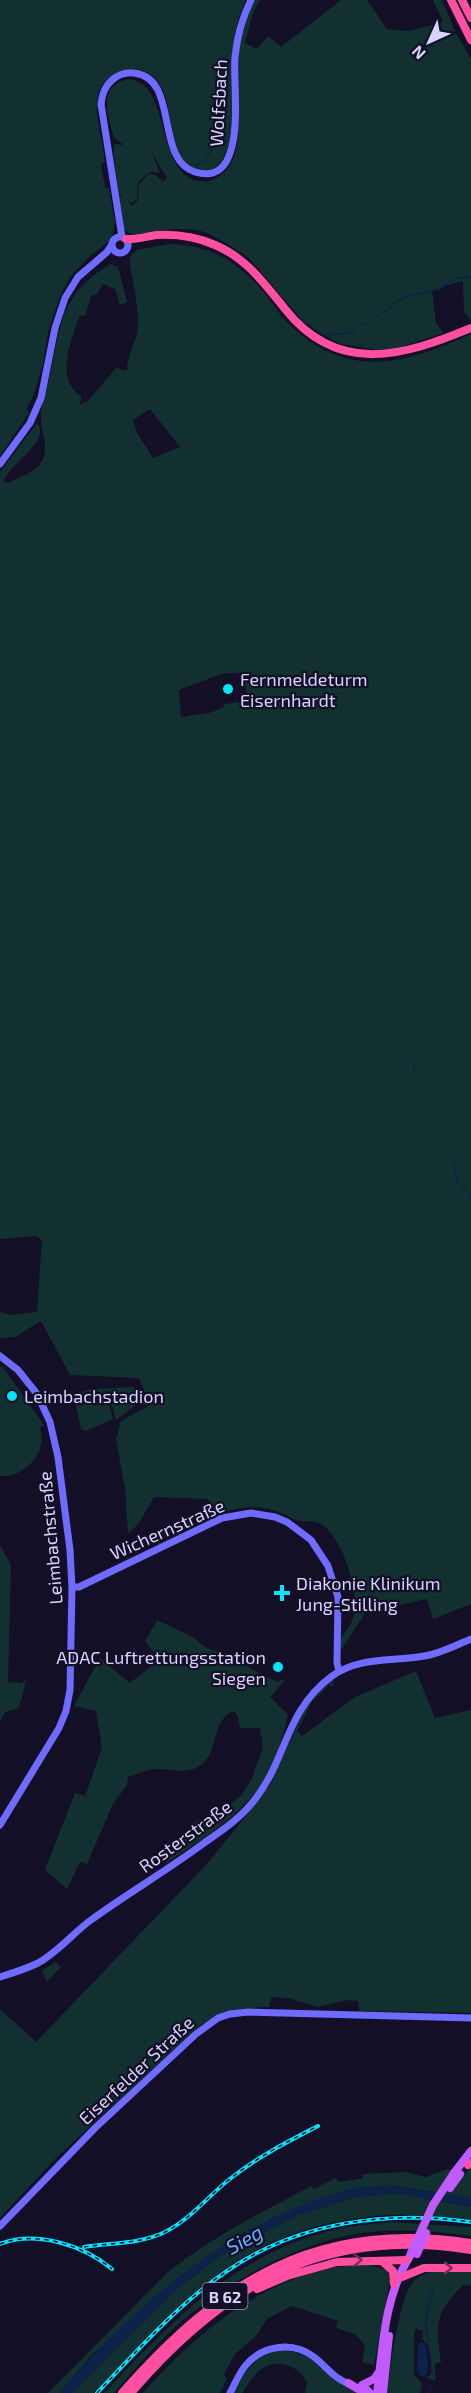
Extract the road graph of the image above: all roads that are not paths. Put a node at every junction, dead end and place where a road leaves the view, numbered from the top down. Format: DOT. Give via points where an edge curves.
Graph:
graph roads {
  1 [pos="251,0"];
  2 [pos="451,0"];
  3 [pos="462,0"];
  4 [pos="471,18"];
  5 [pos="471,40"];
  6 [pos="120,242"];
  7 [pos="471,328"];
  8 [pos="0,464"];
  9 [pos="0,1356"];
  10 [pos="72,1587"];
  11 [pos="471,1639"];
  12 [pos="339,1671"];
  13 [pos="0,1825"];
  14 [pos="0,1977"];
  15 [pos="471,2018"];
  16 [pos="471,2151"];
  17 [pos="470,2163"];
  18 [pos="457,2174"];
  19 [pos="0,2226"];
  20 [pos="471,2243"];
  21 [pos="471,2250"];
  22 [pos="412,2257"];
  23 [pos="380,2261"];
  24 [pos="424,2268"];
  25 [pos="471,2268"];
  26 [pos="402,2277"];
  27 [pos="394,2284"];
  28 [pos="210,2316"];
  29 [pos="381,2368"];
  30 [pos="348,2384"];
  31 [pos="363,2389"];
  32 [pos="380,2390"];
  33 [pos="122,2393"];
  34 [pos="131,2393"];
  35 [pos="230,2393"];
  36 [pos="370,2393"];
  1 -- 6 [label="main road, Wolfsbach" via="234,60 232,152 216,170 198,173 179,160 159,93 147,78 124,74 106,87 101,104"];
  2 -- 5 [label="highway"];
  3 -- 4 [label="highway"];
  6 -- 7 [label="highway" via="177,235 207,241 226,250 251,268 302,327 330,345 352,352 374,355 409,351"];
  6 -- 8 [label="main road" via="78,277 65,298 54,328 38,405 30,423"];
  9 -- 10 [label="main road, Leimbachstraße" via="32,1386 50,1422 58,1457"];
  10 -- 12 [label="main road, Wichernstraße" via="222,1518 251,1513 275,1517 311,1540 328,1566 338,1597"];
  10 -- 13 [label="main road, Leimbachstraße" via="66,1711"];
  11 -- 12 [label="main road" via="423,1657 375,1660"];
  12 -- 14 [label="main road, Rosterstraße" via="302,1705 270,1776 256,1799 238,1817 90,1921 51,1955"];
  15 -- 19 [label="main road, Eiserfelder Straße" via="248,2012 218,2018 95,2128"];
  16 -- 18 [label="main road"];
  17 -- 18 [label="main road"];
  18 -- 22 [label="main road, bridge" via="433,2205"];
  20 -- 33 [label="highway, B 62" via="422,2237 372,2239 328,2247 282,2263 206,2310"];
  21 -- 28 [label="highway, B 62" via="405,2243 330,2253 270,2276"];
  22 -- 23 [label="highway, B 62"];
  22 -- 24 [label="highway, B 62"];
  22 -- 26 [label="main road"];
  22 -- 27 [label="main road"];
  23 -- 27 [label="highway" via="393,2271"];
  28 -- 23 [label="highway, B 62, one-way" via="287,2276 337,2262"];
  24 -- 25 [label="highway, B 62, one-way"];
  24 -- 26 [label="highway, B 62"];
  26 -- 32 [label="main road"];
  27 -- 29 [label="main road"];
  28 -- 34 [label="highway, B 62"];
  29 -- 31 [label="main road"];
  29 -- 32 [label="main road"];
  30 -- 31 [label="main road"];
  30 -- 35 [label="main road" via="307,2352 279,2347 250,2360"];
  31 -- 32 [label="main road"];
  31 -- 36 [label="main road"];
}
